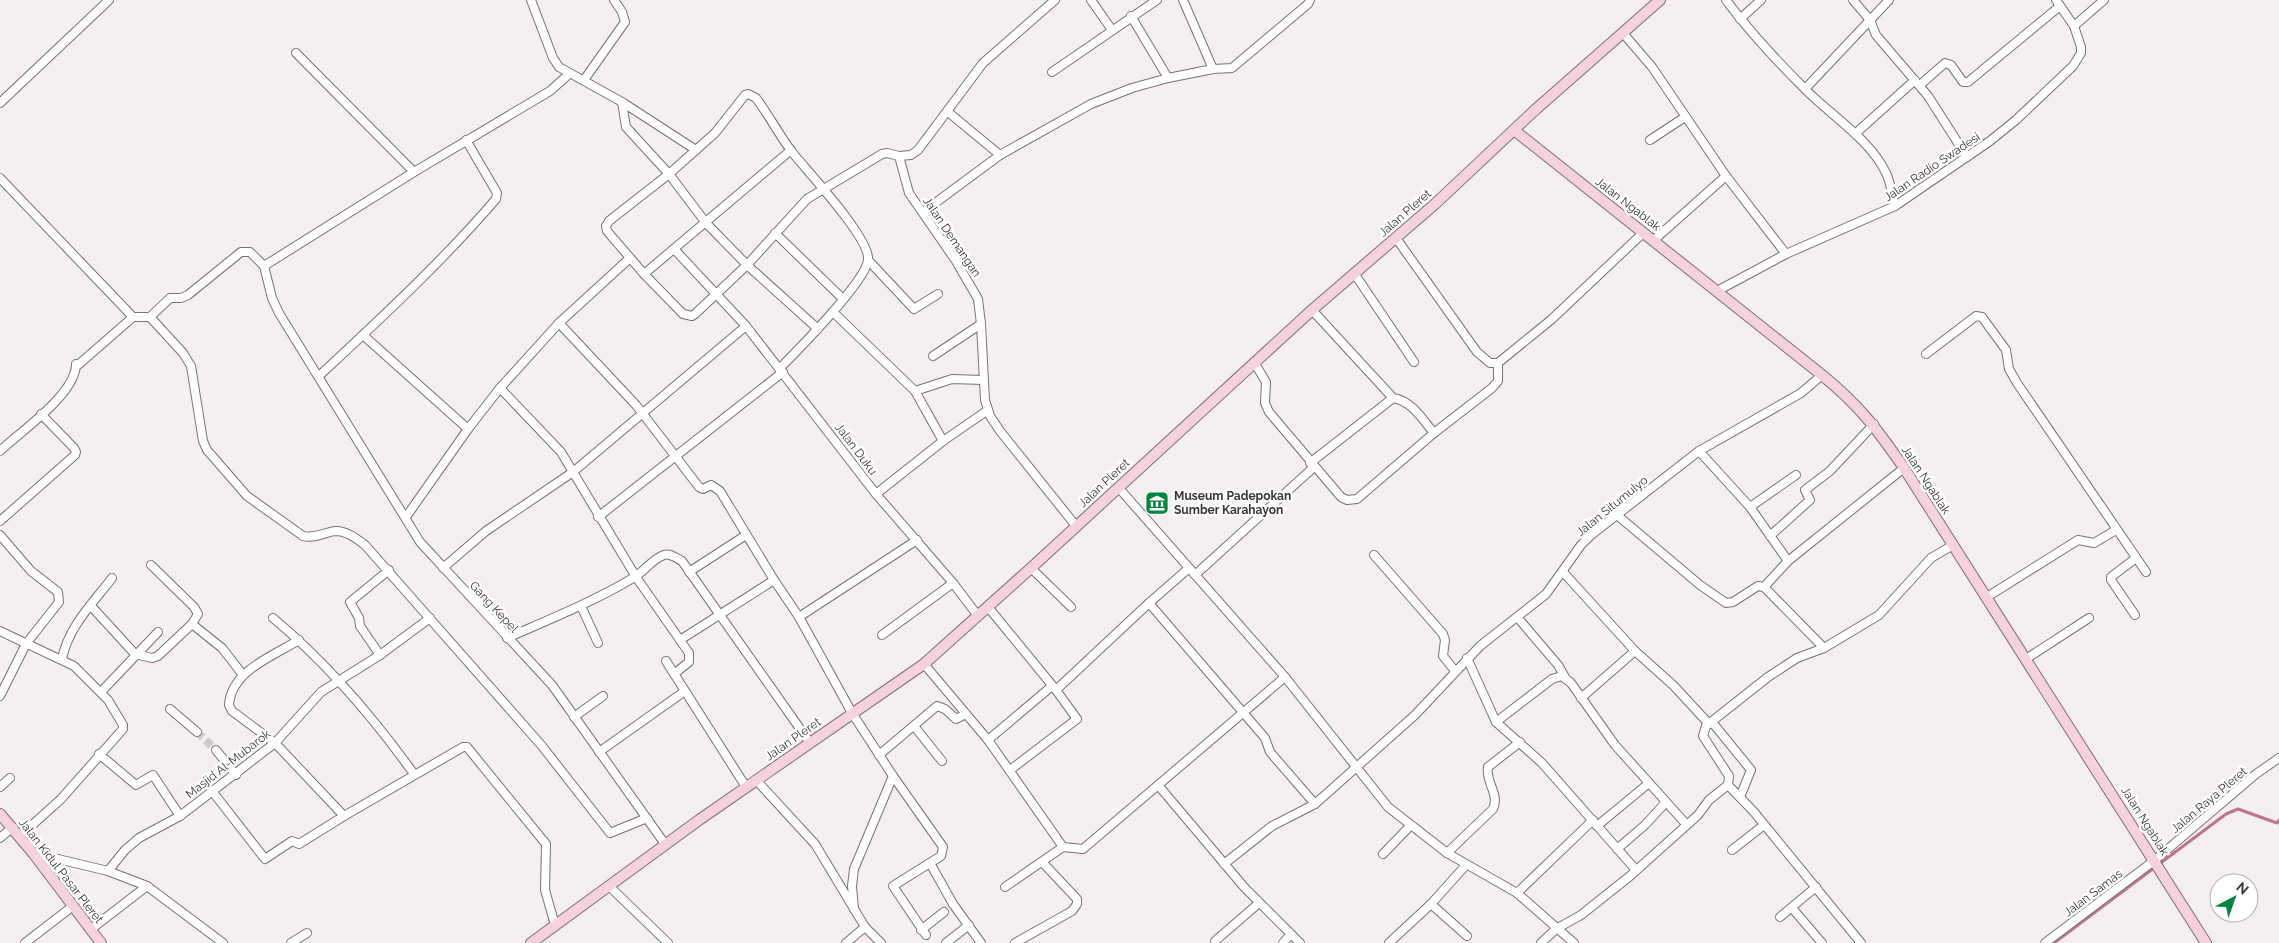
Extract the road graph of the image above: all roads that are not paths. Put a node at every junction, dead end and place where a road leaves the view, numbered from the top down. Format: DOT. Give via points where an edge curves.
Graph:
graph roads {
  1 [pos="109,0"];
  2 [pos="531,0"];
  3 [pos="614,0"];
  4 [pos="1055,0"];
  5 [pos="1091,0"];
  6 [pos="1157,0"];
  7 [pos="1183,0"];
  8 [pos="1310,0"];
  9 [pos="1660,0"];
  10 [pos="1726,0"];
  11 [pos="1761,0"];
  12 [pos="1853,0"];
  13 [pos="1889,0"];
  14 [pos="2104,0"];
  15 [pos="2058,3"];
  16 [pos="1131,16"];
  17 [pos="1740,19"];
  18 [pos="1870,20"];
  19 [pos="2074,26"];
  20 [pos="1112,30"];
  21 [pos="1623,33"];
  22 [pos="296,53"];
  23 [pos="1213,69"];
  24 [pos="1052,72"];
  25 [pos="569,74"];
  26 [pos="1168,78"];
  27 [pos="584,80"];
  28 [pos="1918,83"];
  29 [pos="1805,89"];
  30 [pos="622,102"];
  31 [pos="0,103"];
  32 [pos="948,112"];
  33 [pos="1684,117"];
  34 [pos="1514,130"];
  35 [pos="1855,134"];
  36 [pos="466,140"];
  37 [pos="1650,140"];
  38 [pos="696,150"];
  39 [pos="791,150"];
  40 [pos="1000,155"];
  41 [pos="900,156"];
  42 [pos="1967,157"];
  43 [pos="414,172"];
  44 [pos="669,174"];
  45 [pos="1726,176"];
  46 [pos="0,178"];
  47 [pos="822,189"];
  48 [pos="1895,206"];
  49 [pos="923,212"];
  50 [pos="706,223"];
  51 [pos="775,233"];
  52 [pos="1643,233"];
  53 [pos="1396,238"];
  54 [pos="1654,240"];
  55 [pos="674,249"];
  56 [pos="1786,254"];
  57 [pos="630,258"];
  58 [pos="868,260"];
  59 [pos="747,264"];
  60 [pos="264,266"];
  61 [pos="1354,273"];
  62 [pos="644,274"];
  63 [pos="1717,291"];
  64 [pos="717,294"];
  65 [pos="938,294"];
  66 [pos="843,299"];
  67 [pos="1312,310"];
  68 [pos="833,312"];
  69 [pos="133,317"];
  70 [pos="150,317"];
  71 [pos="559,323"];
  72 [pos="981,324"];
  73 [pos="746,326"];
  74 [pos="818,329"];
  75 [pos="363,335"];
  76 [pos="1926,354"];
  77 [pos="933,356"];
  78 [pos="1254,362"];
  79 [pos="1414,362"];
  80 [pos="1498,363"];
  81 [pos="782,370"];
  82 [pos="1822,375"];
  83 [pos="319,376"];
  84 [pos="983,380"];
  85 [pos="500,388"];
  86 [pos="915,391"];
  87 [pos="1393,398"];
  88 [pos="988,410"];
  89 [pos="41,414"];
  90 [pos="642,414"];
  91 [pos="1874,424"];
  92 [pos="468,429"];
  93 [pos="1434,433"];
  94 [pos="943,441"];
  95 [pos="0,450"];
  96 [pos="1699,451"];
  97 [pos="675,458"];
  98 [pos="1312,465"];
  99 [pos="1904,468"];
  100 [pos="573,472"];
  101 [pos="1796,475"];
  102 [pos="1118,487"];
  103 [pos="876,494"];
  104 [pos="1750,507"];
  105 [pos="1618,515"];
  106 [pos="406,517"];
  107 [pos="598,517"];
  108 [pos="0,521"];
  109 [pos="1076,526"];
  110 [pos="2116,530"];
  111 [pos="0,535"];
  112 [pos="746,535"];
  113 [pos="1770,536"];
  114 [pos="917,540"];
  115 [pos="1953,545"];
  116 [pos="1374,555"];
  117 [pos="2136,558"];
  118 [pos="1788,561"];
  119 [pos="151,564"];
  120 [pos="442,568"];
  121 [pos="1031,568"];
  122 [pos="1189,568"];
  123 [pos="389,570"];
  124 [pos="689,572"];
  125 [pos="1563,572"];
  126 [pos="2146,572"];
  127 [pos="1195,575"];
  128 [pos="636,577"];
  129 [pos="112,578"];
  130 [pos="774,580"];
  131 [pos="953,583"];
  132 [pos="1764,587"];
  133 [pos="1987,598"];
  134 [pos="1149,602"];
  135 [pos="91,606"];
  136 [pos="580,606"];
  137 [pos="988,607"];
  138 [pos="1071,607"];
  139 [pos="719,615"];
  140 [pos="2134,615"];
  141 [pos="978,616"];
  142 [pos="799,617"];
  143 [pos="273,618"];
  144 [pos="430,618"];
  145 [pos="1518,618"];
  146 [pos="2089,618"];
  147 [pos="192,624"];
  148 [pos="0,631"];
  149 [pos="158,632"];
  150 [pos="882,635"];
  151 [pos="507,638"];
  152 [pos="299,640"];
  153 [pos="680,640"];
  154 [pos="598,643"];
  155 [pos="26,644"];
  156 [pos="1824,648"];
  157 [pos="1636,651"];
  158 [pos="136,654"];
  159 [pos="380,655"];
  160 [pos="1467,658"];
  161 [pos="62,659"];
  162 [pos="2026,659"];
  163 [pos="666,661"];
  164 [pos="924,664"];
  165 [pos="1455,671"];
  166 [pos="674,674"];
  167 [pos="243,675"];
  168 [pos="1284,677"];
  169 [pos="338,679"];
  170 [pos="1566,679"];
  171 [pos="1054,688"];
  172 [pos="684,691"];
  173 [pos="101,692"];
  174 [pos="0,696"];
  175 [pos="603,696"];
  176 [pos="1580,698"];
  177 [pos="170,709"];
  178 [pos="852,713"];
  179 [pos="1242,713"];
  180 [pos="966,714"];
  181 [pos="574,717"];
  182 [pos="1496,722"];
  183 [pos="1710,723"];
  184 [pos="914,726"];
  185 [pos="197,732"];
  186 [pos="988,740"];
  187 [pos="1520,742"];
  188 [pos="275,743"];
  189 [pos="810,743"];
  190 [pos="216,750"];
  191 [pos="599,752"];
  192 [pos="99,754"];
  193 [pos="879,755"];
  194 [pos="2279,758"];
  195 [pos="942,761"];
  196 [pos="1356,767"];
  197 [pos="1010,770"];
  198 [pos="414,774"];
  199 [pos="236,775"];
  200 [pos="893,776"];
  201 [pos="10,778"];
  202 [pos="756,780"];
  203 [pos="1649,783"];
  204 [pos="1158,785"];
  205 [pos="1728,785"];
  206 [pos="0,787"];
  207 [pos="746,787"];
  208 [pos="212,791"];
  209 [pos="1740,797"];
  210 [pos="1666,802"];
  211 [pos="1315,804"];
  212 [pos="0,814"];
  213 [pos="180,816"];
  214 [pos="344,816"];
  215 [pos="646,818"];
  216 [pos="1595,823"];
  217 [pos="1686,824"];
  218 [pos="1764,825"];
  219 [pos="1411,826"];
  220 [pos="12,827"];
  221 [pos="20,836"];
  222 [pos="0,838"];
  223 [pos="665,844"];
  224 [pos="1063,847"];
  225 [pos="1618,849"];
  226 [pos="1732,850"];
  227 [pos="33,853"];
  228 [pos="1447,853"];
  229 [pos="1383,854"];
  230 [pos="2156,862"];
  231 [pos="930,863"];
  232 [pos="1043,863"];
  233 [pos="1224,864"];
  234 [pos="1466,865"];
  235 [pos="1636,870"];
  236 [pos="108,871"];
  237 [pos="147,886"];
  238 [pos="609,886"];
  239 [pos="1005,887"];
  240 [pos="1816,887"];
  241 [pos="1517,893"];
  242 [pos="1259,902"];
  243 [pos="1431,904"];
  244 [pos="73,906"];
  245 [pos="1792,908"];
  246 [pos="854,910"];
  247 [pos="944,912"];
  248 [pos="1780,917"];
  249 [pos="555,925"];
  250 [pos="969,925"];
  251 [pos="865,927"];
  252 [pos="1556,929"];
  253 [pos="90,930"];
  254 [pos="308,933"];
  255 [pos="1291,934"];
  256 [pos="1467,936"];
  257 [pos="1215,941"];
  258 [pos="26,943"];
  259 [pos="101,943"];
  260 [pos="222,943"];
  261 [pos="291,943"];
  262 [pos="531,943"];
  263 [pos="668,943"];
  264 [pos="846,943"];
  265 [pos="881,943"];
  266 [pos="946,943"];
  267 [pos="981,943"];
  268 [pos="1015,943"];
  269 [pos="1283,943"];
  270 [pos="1300,943"];
  271 [pos="1389,943"];
  272 [pos="1541,943"];
  273 [pos="1574,943"];
  274 [pos="1822,943"];
  275 [pos="1861,943"];
  276 [pos="2045,943"];
  277 [pos="2206,943"];
  1 -- 31 [label="street"];
  2 -- 25 [label="street" via="554,58 559,67"];
  3 -- 27 [label="street" via="625,22"];
  4 -- 32 [label="street" via="983,63"];
  5 -- 20 [label="street"];
  6 -- 16 [label="street"];
  7 -- 23 [label="street"];
  8 -- 23 [label="street" via="1236,66"];
  9 -- 21 [label="main road, Jalan Pleret"];
  10 -- 17 [label="street"];
  11 -- 17 [label="street"];
  12 -- 18 [label="street"];
  13 -- 18 [label="street"];
  14 -- 19 [label="street"];
  15 -- 19 [label="street, Jalan Radio Swadesi"];
  15 -- 28 [label="street" via="1968,82 1963,82 1946,63"];
  16 -- 20 [label="street"];
  16 -- 26 [label="street"];
  17 -- 29 [label="street"];
  18 -- 28 [label="street" via="1876,35"];
  18 -- 29 [label="street"];
  19 -- 42 [label="street, Jalan Radio Swadesi" via="2081,47 2077,62 2021,116"];
  20 -- 24 [label="street"];
  21 -- 33 [label="street" via="1658,76"];
  21 -- 34 [label="main road, Jalan Pleret"];
  22 -- 43 [label="street"];
  23 -- 26 [label="street"];
  25 -- 27 [label="street"];
  25 -- 36 [label="street" via="550,91"];
  26 -- 40 [label="street" via="1098,101"];
  27 -- 30 [label="street"];
  28 -- 35 [label="street"];
  28 -- 42 [label="street"];
  29 -- 35 [label="street"];
  30 -- 38 [label="street"];
  30 -- 44 [label="street" via="626,126"];
  32 -- 40 [label="street"];
  32 -- 41 [label="street" via="914,153"];
  33 -- 37 [label="street"];
  33 -- 45 [label="street"];
  34 -- 52 [label="main road, Jalan Ngablak"];
  34 -- 53 [label="main road, Jalan Pleret"];
  35 -- 48 [label="street" via="1886,173"];
  36 -- 43 [label="street"];
  36 -- 75 [label="street" via="497,193 496,199"];
  38 -- 39 [label="street" via="748,94 763,106"];
  38 -- 44 [label="street"];
  39 -- 47 [label="street"];
  39 -- 50 [label="street"];
  40 -- 49 [label="street"];
  41 -- 47 [label="street" via="882,154"];
  41 -- 49 [label="street, Jalan Demangan" via="906,186"];
  42 -- 48 [label="street, Jalan Radio Swadesi"];
  43 -- 60 [label="street"];
  44 -- 50 [label="street"];
  44 -- 57 [label="street" via="606,226"];
  45 -- 54 [label="street"];
  45 -- 56 [label="street"];
  46 -- 69 [label="street"];
  47 -- 51 [label="street" via="807,199"];
  47 -- 58 [label="street" via="866,247"];
  48 -- 56 [label="street, Jalan Radio Swadesi"];
  49 -- 72 [label="street, Jalan Demangan" via="976,293"];
  50 -- 55 [label="street"];
  50 -- 59 [label="street"];
  51 -- 59 [label="street"];
  51 -- 66 [label="street"];
  52 -- 54 [label="main road, Jalan Ngablak"];
  52 -- 80 [label="street" via="1552,319"];
  53 -- 61 [label="main road, Jalan Pleret"];
  53 -- 80 [label="street" via="1477,352 1490,363"];
  54 -- 63 [label="main road, Jalan Ngablak"];
  55 -- 62 [label="street"];
  55 -- 64 [label="street, Jalan Duku"];
  56 -- 63 [label="street, Jalan Radio Swadesi"];
  57 -- 62 [label="street"];
  57 -- 71 [label="street"];
  58 -- 65 [label="street" via="914,309"];
  58 -- 66 [label="street" via="864,272"];
  59 -- 64 [label="street"];
  59 -- 74 [label="street"];
  60 -- 70 [label="street" via="250,252 241,252 188,296 170,298"];
  60 -- 83 [label="street, Gang Kepel" via="275,304"];
  61 -- 67 [label="main road, Jalan Pleret"];
  61 -- 79 [label="street"];
  62 -- 64 [label="street" via="688,316 695,314"];
  63 -- 82 [label="main road, Jalan Ngablak"];
  64 -- 73 [label="street, Jalan Duku"];
  66 -- 68 [label="street"];
  67 -- 78 [label="main road, Jalan Pleret"];
  67 -- 87 [label="street"];
  68 -- 74 [label="street"];
  68 -- 86 [label="street"];
  69 -- 70 [label="street"];
  69 -- 89 [label="street" via="76,364 70,385"];
  70 -- 123 [label="street" via="191,366 207,450 248,496 304,536 315,537 336,531 356,538"];
  71 -- 85 [label="street"];
  71 -- 90 [label="street"];
  72 -- 77 [label="street"];
  72 -- 84 [label="street, Jalan Demangan"];
  73 -- 81 [label="street, Jalan Duku"];
  73 -- 90 [label="street"];
  74 -- 81 [label="street"];
  75 -- 83 [label="street"];
  75 -- 92 [label="street"];
  76 -- 110 [label="street" via="1976,316 1982,317 2006,350 2008,369"];
  78 -- 98 [label="street" via="1266,382 1265,403 1269,412"];
  78 -- 102 [label="main road, Jalan Pleret"];
  80 -- 93 [label="street" via="1498,381 1492,388"];
  81 -- 97 [label="street"];
  81 -- 103 [label="street, Jalan Duku"];
  82 -- 91 [label="main road, Jalan Ngablak" via="1853,400"];
  82 -- 96 [label="street, Jalan Situmulyo" via="1801,393"];
  83 -- 106 [label="street, Gang Kepel"];
  84 -- 86 [label="street" via="952,379"];
  84 -- 88 [label="street, Jalan Demangan"];
  85 -- 92 [label="street"];
  85 -- 100 [label="street" via="561,452"];
  86 -- 94 [label="street"];
  87 -- 93 [label="street" via="1408,403"];
  87 -- 98 [label="street"];
  88 -- 94 [label="street"];
  88 -- 109 [label="street, Jalan Demangan" via="1000,431"];
  89 -- 95 [label="street"];
  89 -- 108 [label="street" via="74,448 75,455"];
  90 -- 97 [label="street"];
  90 -- 100 [label="street"];
  91 -- 99 [label="main road, Jalan Ngablak"];
  91 -- 113 [label="street" via="1830,471 1805,490 1810,500"];
  92 -- 106 [label="street"];
  93 -- 98 [label="street" via="1352,501 1341,497"];
  94 -- 103 [label="street"];
  96 -- 104 [label="street"];
  96 -- 105 [label="street, Jalan Situmulyo"];
  97 -- 107 [label="street"];
  97 -- 112 [label="street" via="699,487 703,489 711,485 720,491"];
  98 -- 127 [label="street"];
  99 -- 115 [label="main road, Jalan Ngablak"];
  99 -- 118 [label="street"];
  100 -- 107 [label="street"];
  100 -- 120 [label="street" via="486,531"];
  101 -- 104 [label="street"];
  102 -- 109 [label="main road, Jalan Pleret"];
  102 -- 122 [label="street"];
  103 -- 114 [label="street, Jalan Duku"];
  104 -- 113 [label="street"];
  105 -- 125 [label="street, Jalan Situmulyo" via="1586,540"];
  105 -- 132 [label="street" via="1726,603 1758,586"];
  106 -- 120 [label="street, Gang Kepel" via="420,542"];
  107 -- 128 [label="street"];
  109 -- 121 [label="main road, Jalan Pleret"];
  110 -- 117 [label="street"];
  110 -- 133 [label="street" via="2094,543 2078,540"];
  111 -- 155 [label="street" via="31,571 60,596 59,602"];
  112 -- 124 [label="street"];
  112 -- 130 [label="street"];
  113 -- 118 [label="street"];
  114 -- 131 [label="street, Jalan Duku"];
  114 -- 142 [label="street"];
  115 -- 133 [label="main road, Jalan Ngablak"];
  115 -- 156 [label="street" via="1931,558 1879,615"];
  116 -- 165 [label="street" via="1443,634 1443,656"];
  117 -- 126 [label="street"];
  117 -- 140 [label="street" via="2110,580"];
  118 -- 132 [label="street"];
  119 -- 147 [label="street" via="198,611"];
  120 -- 151 [label="street, Gang Kepel"];
  121 -- 137 [label="main road, Jalan Pleret"];
  121 -- 138 [label="street"];
  122 -- 127 [label="street"];
  122 -- 134 [label="street"];
  123 -- 144 [label="street"];
  123 -- 159 [label="street" via="350,602 360,626"];
  124 -- 128 [label="street" via="682,561 667,554"];
  124 -- 139 [label="street"];
  125 -- 145 [label="street, Jalan Situmulyo" via="1546,594"];
  125 -- 157 [label="street"];
  127 -- 168 [label="street"];
  128 -- 136 [label="street"];
  128 -- 153 [label="street"];
  129 -- 135 [label="street"];
  130 -- 139 [label="street"];
  130 -- 142 [label="street"];
  131 -- 141 [label="street, Jalan Duku"];
  131 -- 150 [label="street"];
  132 -- 156 [label="street"];
  133 -- 162 [label="main road, Jalan Ngablak"];
  134 -- 171 [label="street"];
  134 -- 179 [label="street"];
  135 -- 158 [label="street"];
  135 -- 161 [label="street" via="71,632"];
  136 -- 151 [label="street"];
  136 -- 154 [label="street"];
  137 -- 141 [label="main road, Jalan Pleret"];
  137 -- 171 [label="street"];
  139 -- 153 [label="street"];
  139 -- 189 [label="street"];
  141 -- 164 [label="main road, Jalan Pleret"];
  142 -- 178 [label="street"];
  143 -- 152 [label="street"];
  144 -- 159 [label="street, Masjid Al-Mubarok"];
  144 -- 215 [label="street" via="542,746 610,833"];
  145 -- 160 [label="street, Jalan Situmulyo"];
  145 -- 170 [label="street" via="1558,664"];
  146 -- 162 [label="street"];
  147 -- 158 [label="street" via="158,656 152,658"];
  147 -- 167 [label="street" via="222,648"];
  148 -- 155 [label="street"];
  149 -- 158 [label="street"];
  151 -- 181 [label="street, Gang Kepel" via="552,685"];
  152 -- 167 [label="street"];
  152 -- 169 [label="street"];
  153 -- 166 [label="street" via="689,653 689,662"];
  155 -- 161 [label="street"];
  155 -- 174 [label="street"];
  156 -- 183 [label="street" via="1797,658"];
  157 -- 176 [label="street"];
  157 -- 183 [label="street"];
  158 -- 173 [label="street"];
  159 -- 169 [label="street, Masjid Al-Mubarok"];
  160 -- 165 [label="street, Jalan Situmulyo"];
  160 -- 182 [label="street"];
  161 -- 173 [label="street"];
  162 -- 230 [label="main road, Jalan Ngablak"];
  163 -- 166 [label="street"];
  164 -- 178 [label="main road, Jalan Pleret"];
  164 -- 180 [label="street"];
  165 -- 196 [label="street, Jalan Situmulyo" via="1416,714"];
  166 -- 172 [label="street"];
  167 -- 188 [label="street" via="231,688 228,706"];
  168 -- 179 [label="street"];
  168 -- 196 [label="street"];
  169 -- 188 [label="street, Masjid Al-Mubarok" via="321,692"];
  169 -- 198 [label="street"];
  170 -- 176 [label="street"];
  170 -- 182 [label="street" via="1562,676 1552,679"];
  171 -- 186 [label="street"];
  171 -- 197 [label="street" via="1077,719"];
  172 -- 191 [label="street"];
  172 -- 207 [label="street"];
  173 -- 192 [label="street" via="123,729"];
  175 -- 181 [label="street"];
  176 -- 203 [label="street"];
  177 -- 185 [label="street"];
  178 -- 189 [label="main road, Jalan Pleret"];
  178 -- 193 [label="street"];
  179 -- 204 [label="street"];
  179 -- 211 [label="street" via="1268,742 1270,752"];
  180 -- 184 [label="street" via="956,719 937,706"];
  180 -- 186 [label="street"];
  181 -- 191 [label="street, Gang Kepel"];
  182 -- 187 [label="street"];
  183 -- 205 [label="street" via="1703,736 1729,776"];
  183 -- 209 [label="street" via="1751,770"];
  184 -- 193 [label="street"];
  184 -- 195 [label="street"];
  186 -- 197 [label="street"];
  187 -- 216 [label="street"];
  187 -- 228 [label="street" via="1488,767 1496,800 1493,809"];
  188 -- 199 [label="street, Masjid Al-Mubarok"];
  188 -- 214 [label="street"];
  189 -- 202 [label="main road, Jalan Pleret"];
  190 -- 199 [label="street"];
  191 -- 215 [label="street, Gang Kepel"];
  192 -- 213 [label="street" via="136,785 153,775"];
  192 -- 221 [label="street" via="61,798"];
  193 -- 200 [label="street"];
  194 -- 230 [label="street, Jalan Raya Pleret" via="2256,774"];
  196 -- 211 [label="street, Jalan Situmulyo"];
  196 -- 219 [label="street" via="1388,807"];
  197 -- 224 [label="street"];
  198 -- 214 [label="street"];
  198 -- 249 [label="street" via="463,747 469,748 546,844 546,890"];
  199 -- 208 [label="street, Masjid Al-Mubarok"];
  200 -- 231 [label="street" via="943,847 942,855"];
  200 -- 246 [label="street" via="854,869"];
  201 -- 206 [label="street"];
  202 -- 207 [label="main road, Jalan Pleret"];
  202 -- 246 [label="street" via="811,838"];
  203 -- 210 [label="street"];
  203 -- 216 [label="street"];
  204 -- 224 [label="street" via="1083,849"];
  204 -- 233 [label="street"];
  205 -- 209 [label="street"];
  205 -- 217 [label="street"];
  207 -- 223 [label="main road, Jalan Pleret"];
  208 -- 213 [label="street, Masjid Al-Mubarok"];
  208 -- 214 [label="street" via="265,859 292,841 299,844"];
  209 -- 218 [label="street"];
  210 -- 217 [label="street"];
  210 -- 225 [label="street"];
  211 -- 233 [label="street, Jalan Situmulyo" via="1272,826"];
  212 -- 220 [label="main road, Jalan Kidul Pasar Pleret"];
  213 -- 236 [label="street, Masjid Al-Mubarok" via="140,838"];
  215 -- 223 [label="street, Gang Kepel"];
  216 -- 225 [label="street"];
  216 -- 241 [label="street"];
  217 -- 235 [label="street"];
  218 -- 226 [label="street"];
  218 -- 240 [label="street"];
  219 -- 228 [label="street"];
  219 -- 229 [label="street"];
  220 -- 221 [label="main road, Jalan Kidul Pasar Pleret"];
  220 -- 222 [label="street"];
  221 -- 227 [label="main road, Jalan Kidul Pasar Pleret"];
  223 -- 238 [label="main road, Jalan Pleret"];
  224 -- 232 [label="street"];
  225 -- 235 [label="street"];
  227 -- 236 [label="street"];
  227 -- 244 [label="main road, Jalan Kidul Pasar Pleret"];
  228 -- 234 [label="street"];
  230 -- 276 [label="street, Jalan Samas"];
  230 -- 277 [label="main road, Jalan Ngablak"];
  231 -- 247 [label="street" via="893,886 924,933"];
  231 -- 250 [label="street"];
  232 -- 239 [label="street"];
  232 -- 268 [label="street" via="1077,904 1072,911"];
  233 -- 242 [label="street"];
  234 -- 241 [label="street"];
  234 -- 243 [label="street"];
  235 -- 252 [label="street" via="1581,916"];
  236 -- 237 [label="street"];
  237 -- 253 [label="street"];
  237 -- 260 [label="street"];
  238 -- 249 [label="main road, Jalan Pleret"];
  238 -- 263 [label="street"];
  240 -- 245 [label="street"];
  240 -- 275 [label="street"];
  241 -- 252 [label="street"];
  242 -- 255 [label="street"];
  242 -- 257 [label="street"];
  243 -- 256 [label="street"];
  243 -- 271 [label="street"];
  244 -- 253 [label="main road, Jalan Kidul Pasar Pleret"];
  244 -- 258 [label="street"];
  245 -- 248 [label="street"];
  245 -- 274 [label="street"];
  246 -- 251 [label="street"];
  249 -- 262 [label="main road, Jalan Pleret"];
  250 -- 266 [label="street"];
  250 -- 267 [label="street"];
  251 -- 264 [label="street"];
  251 -- 265 [label="street"];
  252 -- 272 [label="street"];
  252 -- 273 [label="street"];
  253 -- 259 [label="main road, Jalan Kidul Pasar Pleret"];
  254 -- 261 [label="street"];
  255 -- 269 [label="street"];
  255 -- 270 [label="street"];
}
